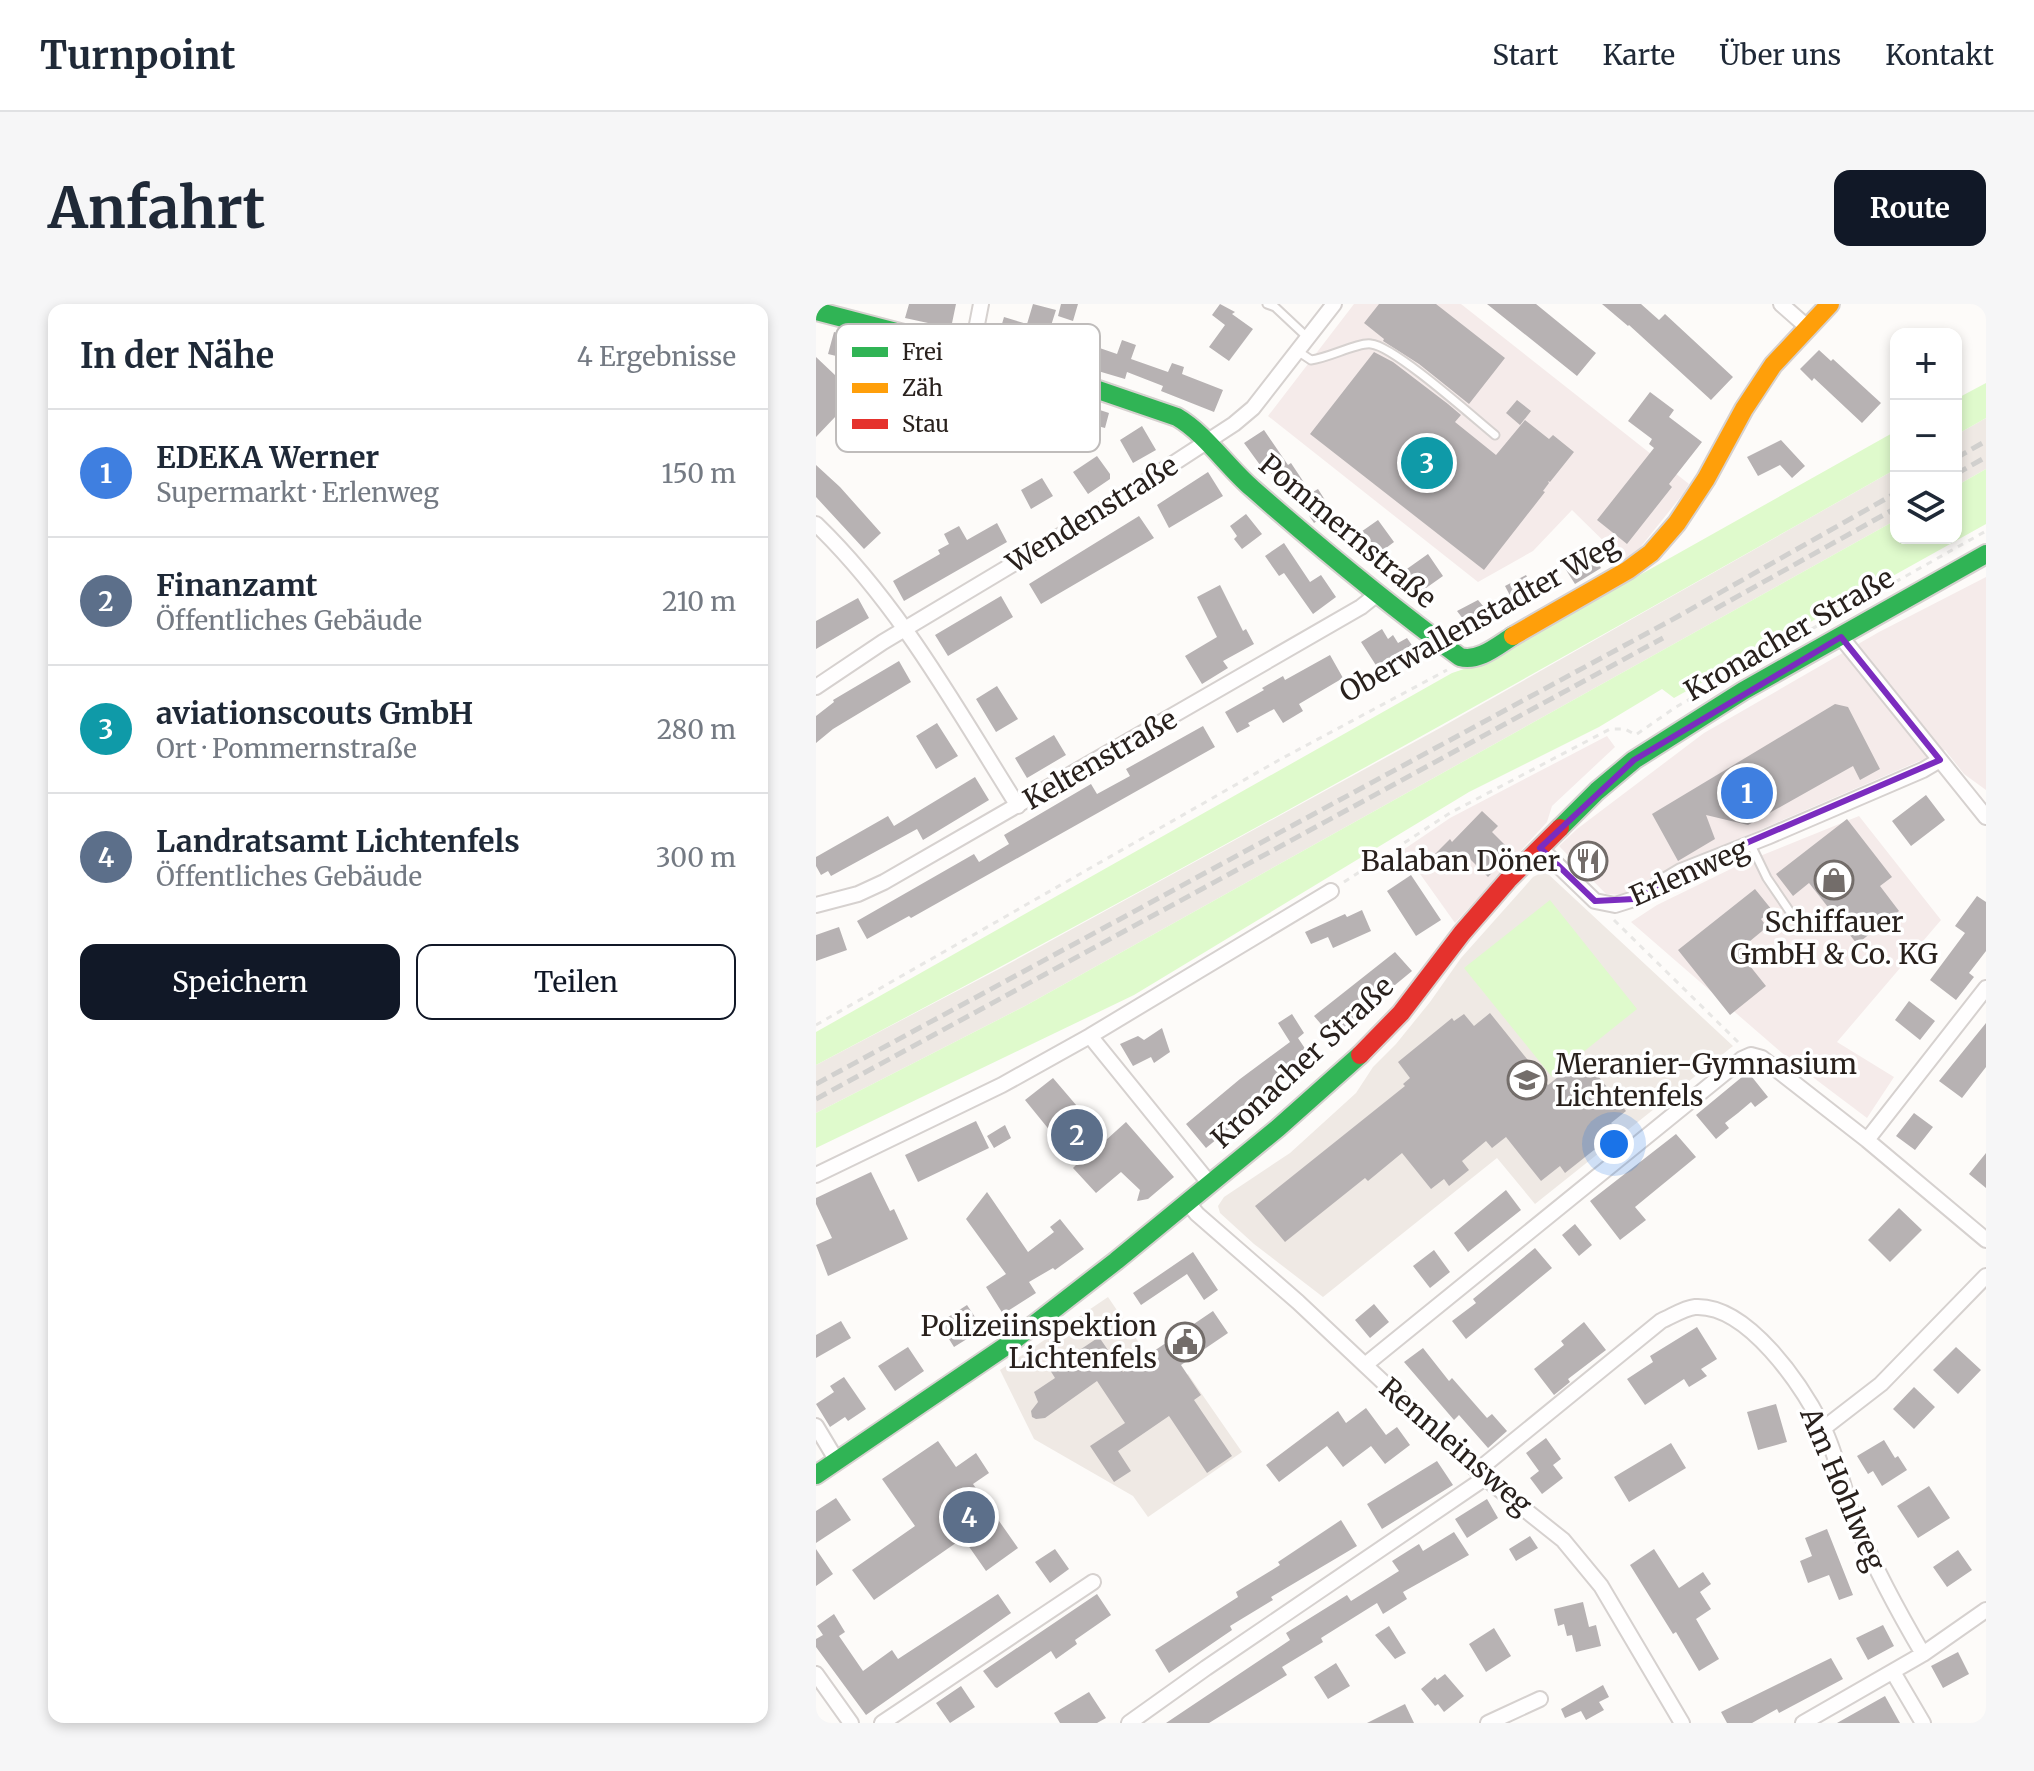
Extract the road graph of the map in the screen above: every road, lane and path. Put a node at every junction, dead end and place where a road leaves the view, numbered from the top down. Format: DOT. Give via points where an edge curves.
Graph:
graph roads {
  1 [pos="981,304"];
  2 [pos="1267,304"];
  3 [pos="1334,304"];
  4 [pos="1781,304"];
  5 [pos="1830,304"];
  6 [pos="816,311"];
  7 [pos="868,324"];
  8 [pos="977,324"];
  9 [pos="1806,326"];
  10 [pos="1309,339"];
  11 [pos="1299,352"];
  12 [pos="1100,390"];
  13 [pos="1495,435"];
  14 [pos="1206,441"];
  15 [pos="816,524"];
  16 [pos="1986,554"];
  17 [pos="1376,595"];
  18 [pos="906,628"];
  19 [pos="1841,637"];
  20 [pos="1460,657"];
  21 [pos="816,687"];
  22 [pos="1636,735"];
  23 [pos="1940,760"];
  24 [pos="1018,806"];
  25 [pos="1986,817"];
  26 [pos="1750,843"];
  27 [pos="1540,848"];
  28 [pos="1331,891"];
  29 [pos="1595,901"];
  30 [pos="816,905"];
  31 [pos="1799,925"];
  32 [pos="1986,988"];
  33 [pos="816,1025"];
  34 [pos="1090,1036"];
  35 [pos="1756,1056"];
  36 [pos="1867,1140"];
  37 [pos="816,1175"];
  38 [pos="1210,1184"];
  39 [pos="1188,1203"];
  40 [pos="1986,1240"];
  41 [pos="1986,1276"];
  42 [pos="1365,1365"];
  43 [pos="816,1426"];
  44 [pos="1824,1428"];
  45 [pos="837,1461"];
  46 [pos="1481,1474"];
  47 [pos="816,1475"];
  48 [pos="1093,1582"];
  49 [pos="1986,1610"];
  50 [pos="1923,1654"];
  51 [pos="1893,1672"];
  52 [pos="816,1674"];
  53 [pos="1540,1699"];
  54 [pos="851,1723"];
  55 [pos="882,1723"];
  56 [pos="1129,1723"];
  57 [pos="1488,1723"];
  58 [pos="1682,1723"];
  59 [pos="1803,1723"];
  60 [pos="1923,1723"];
  1 -- 8 [label="street"];
  2 -- 10 [label="lane"];
  3 -- 10 [label="street, Wendenstraße"];
  4 -- 9 [label="street"];
  5 -- 9 [label="street, Oberwallenstadter Weg"];
  6 -- 7 [label="street, Pommernstraße"];
  9 -- 20 [label="street, Oberwallenstadter Weg" via="1773,365 1706,479 1651,553 1481,655"];
  10 -- 11 [label="street, Wendenstraße"];
  11 -- 13 [label="lane" via="1311,360 1328,358 1370,343 1391,352"];
  11 -- 14 [label="street, Wendenstraße" via="1253,408"];
  12 -- 14 [label="street, Pommernstraße" via="1167,412"];
  14 -- 17 [label="street, Pommernstraße" via="1237,475"];
  14 -- 18 [label="street, Wendenstraße"];
  15 -- 18 [label="street" via="875,586"];
  16 -- 19 [label="street, Kronacher Straße"];
  17 -- 20 [label="street, Pommernstraße"];
  17 -- 24 [label="street, Keltenstraße"];
  18 -- 21 [label="street, Wendenstraße"];
  18 -- 24 [label="street"];
  19 -- 23 [label="street"];
  19 -- 27 [label="street, Kronacher Straße" via="1664,738 1597,791"];
  20 -- 33 [label="path, Oberwallenstadter Weg" via="1454,667"];
  22 -- 28 [label="path" via="1610,729 1450,813"];
  23 -- 25 [label="street"];
  23 -- 26 [label="street, Erlenweg"];
  24 -- 30 [label="street, Keltenstraße" via="884,882"];
  26 -- 29 [label="street, Erlenweg" via="1681,871 1634,899 1615,905"];
  26 -- 31 [label="lane"];
  27 -- 29 [label="street, Erlenweg"];
  27 -- 38 [label="street, Kronacher Straße" via="1481,910 1392,1022 1306,1104"];
  28 -- 34 [label="street"];
  29 -- 35 [label="path"];
  32 -- 36 [label="street"];
  34 -- 37 [label="street"];
  34 -- 38 [label="street"];
  35 -- 36 [label="street"];
  35 -- 42 [label="street" via="1742,1059"];
  36 -- 40 [label="street"];
  38 -- 39 [label="street, Kronacher Straße"];
  39 -- 42 [label="street, Rennleinsweg"];
  39 -- 45 [label="street, Kronacher Straße" via="1009,1344"];
  41 -- 44 [label="street" via="1881,1384"];
  42 -- 46 [label="street, Rennleinsweg"];
  43 -- 45 [label="street"];
  44 -- 46 [label="street, Am Hohlweg" via="1765,1343 1737,1320 1693,1307 1661,1321"];
  44 -- 50 [label="street, Am Hohlweg" via="1862,1538"];
  45 -- 47 [label="street, Kronacher Straße"];
  46 -- 56 [label="street, Am Hohlweg"];
  46 -- 58 [label="street, Rennleinsweg" via="1563,1540 1590,1571"];
  48 -- 55 [label="street"];
  49 -- 50 [label="street"];
  50 -- 51 [label="street"];
  51 -- 59 [label="street"];
  51 -- 60 [label="street"];
  52 -- 54 [label="street"];
  53 -- 57 [label="street"];
}
